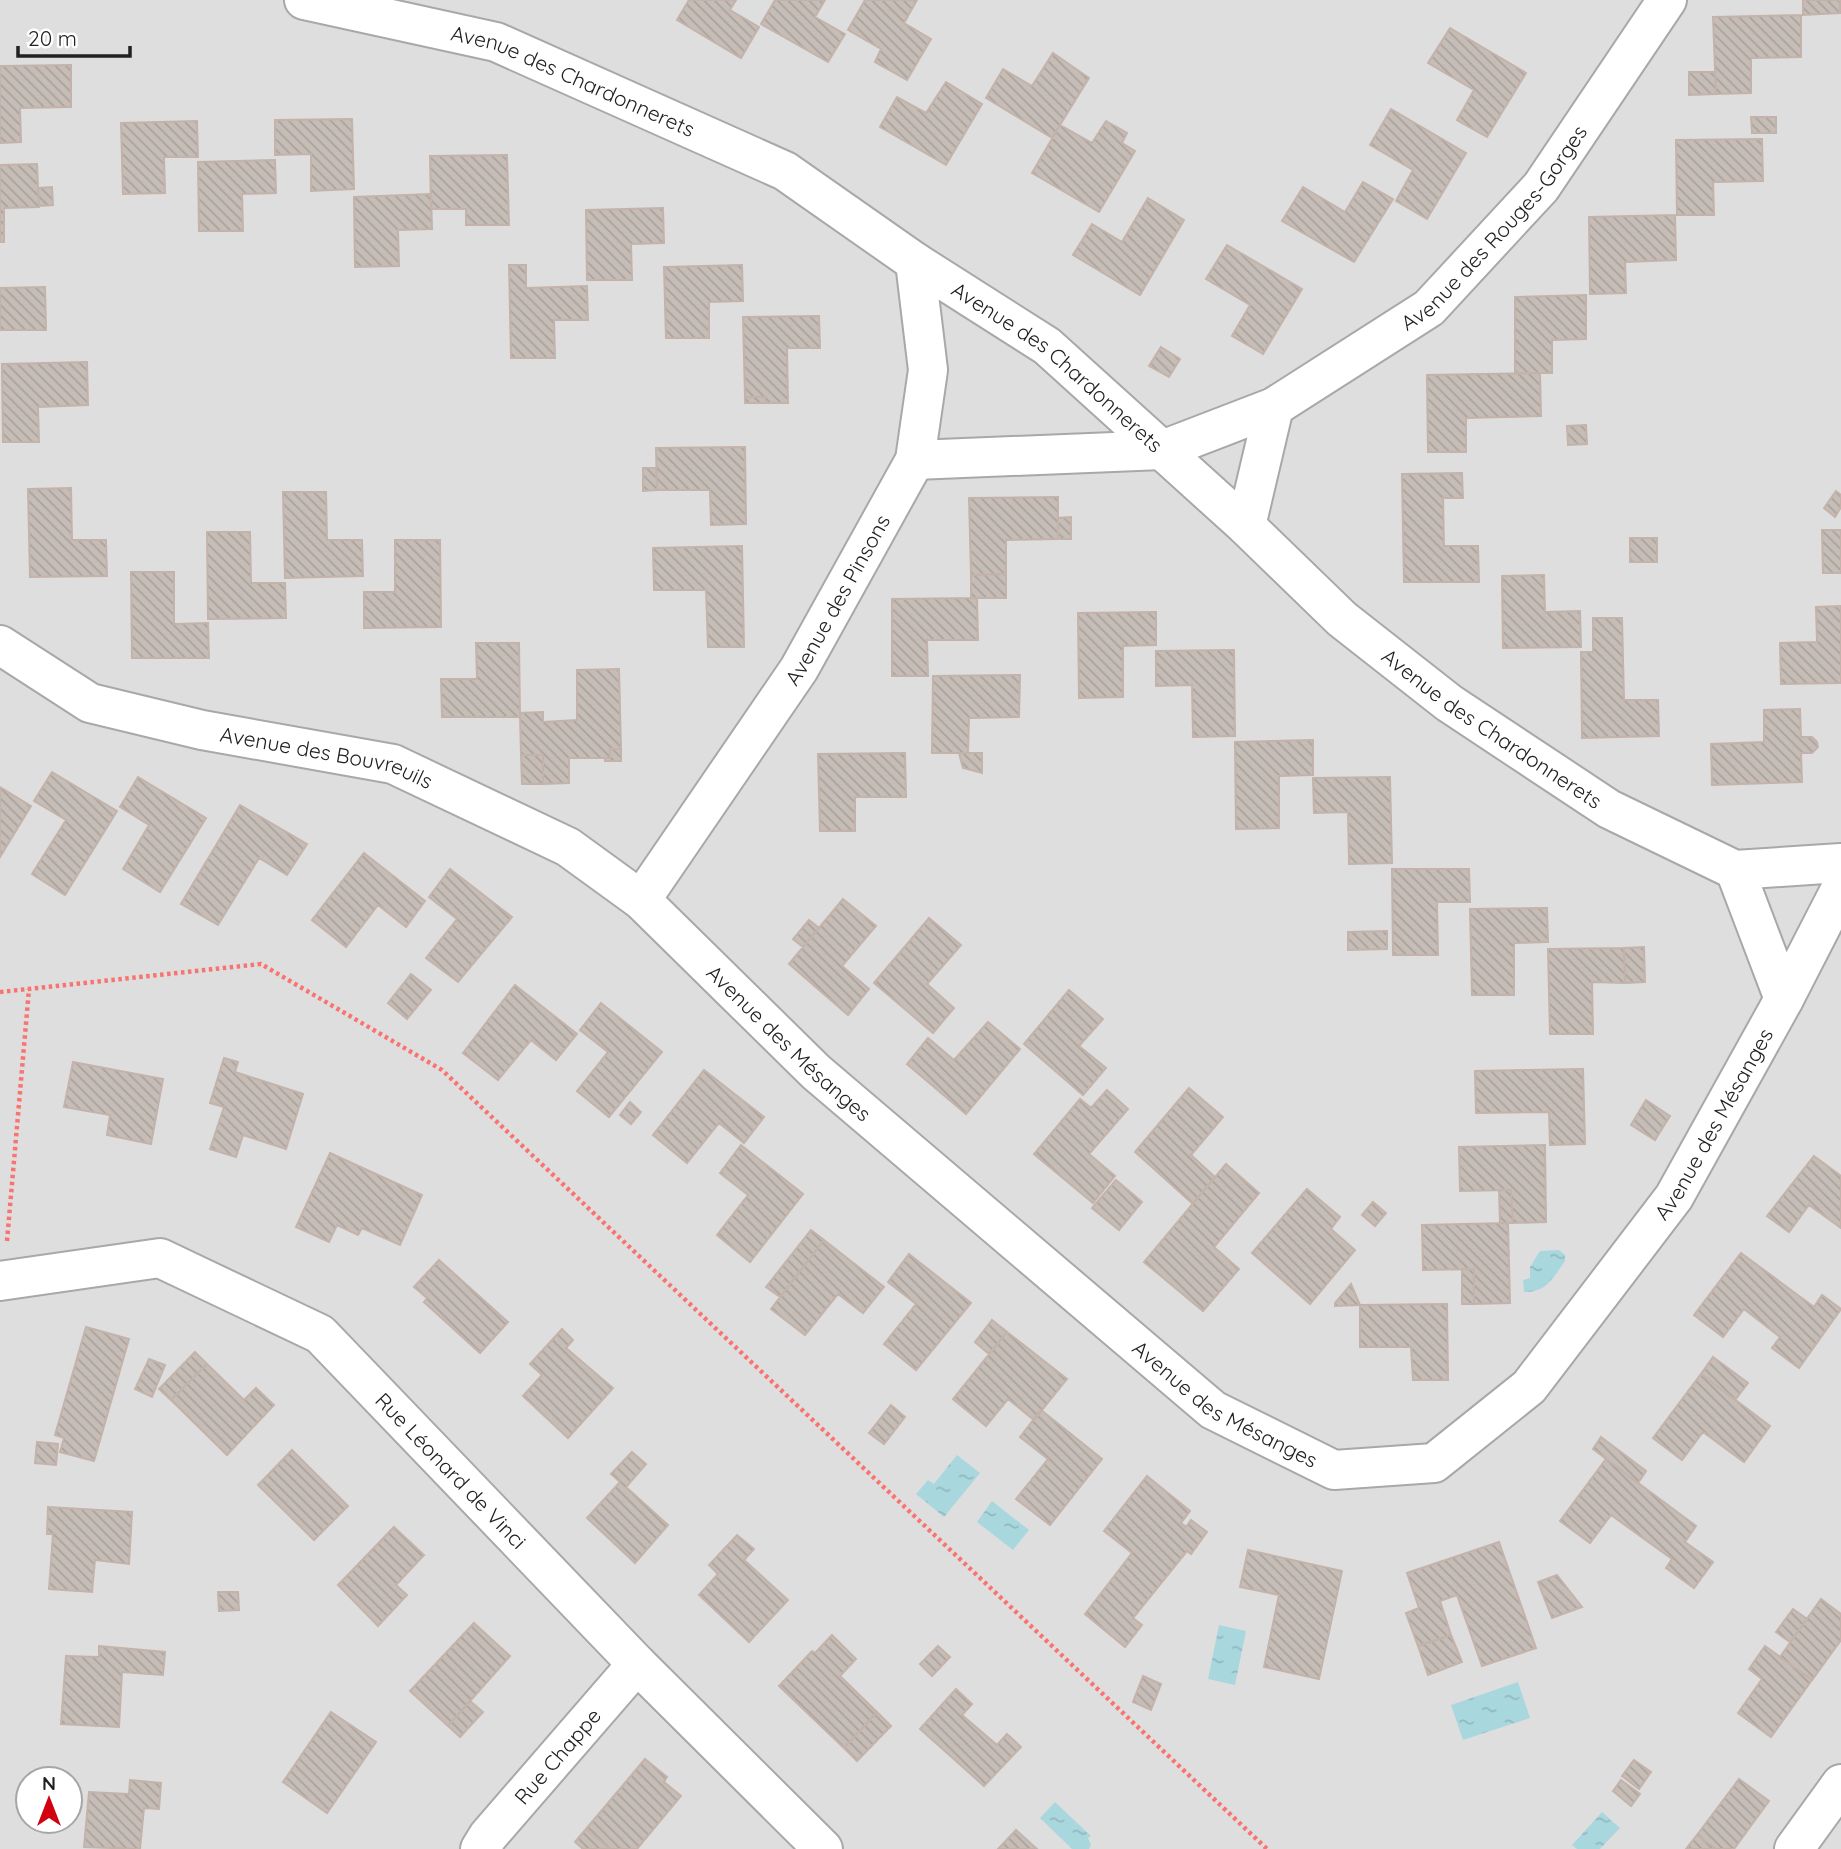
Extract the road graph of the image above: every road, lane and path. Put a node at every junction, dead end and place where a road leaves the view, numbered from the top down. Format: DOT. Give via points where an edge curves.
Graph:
graph roads {
  1 [pos="304,0"];
  2 [pos="1667,0"];
  3 [pos="915,262"];
  4 [pos="1274,407"];
  5 [pos="1162,450"];
  6 [pos="915,460"];
  7 [pos="1246,526"];
  8 [pos="0,645"];
  9 [pos="1841,863"];
  10 [pos="1735,870"];
  11 [pos="1841,888"];
  12 [pos="640,900"];
  13 [pos="29,989"];
  14 [pos="0,992"];
  15 [pos="1784,999"];
  16 [pos="1,1290"];
  17 [pos="637,1664"];
  18 [pos="1841,1784"];
  19 [pos="480,1849"];
  20 [pos="823,1849"];
  21 [pos="1266,1849"];
  22 [pos="1794,1849"];
  1 -- 3 [label="street, Avenue des Chardonnerets" via="496,41 785,171"];
  2 -- 4 [label="street, Avenue des Rouges-Gorges" via="1541,187 1429,308"];
  3 -- 5 [label="street, Avenue des Chardonnerets" via="1047,346"];
  3 -- 6 [label="street, Avenue des Pinsons" via="928,370"];
  4 -- 5 [label="street, Avenue des Rouges-Gorges"];
  4 -- 7 [label="street"];
  5 -- 6 [label="street, Avenue des Rouges-Gorges"];
  5 -- 7 [label="street, Avenue des Chardonnerets"];
  6 -- 12 [label="street, Avenue des Pinsons" via="799,669"];
  7 -- 10 [label="street, Avenue des Chardonnerets" via="1342,619 1449,703 1609,809"];
  8 -- 12 [label="street, Avenue des Bouvreuils" via="90,704 202,730 393,764 568,847"];
  9 -- 10 [label="street, Avenue des Chardonnerets"];
  10 -- 15 [label="street"];
  11 -- 15 [label="street, Avenue des Mésanges"];
  12 -- 15 [label="street, Avenue des Mésanges" via="816,1072 1213,1410 1335,1471 1434,1463 1529,1387 1674,1197"];
  13 -- 14 [label="path"];
  13 -- 16 [label="path"];
  13 -- 21 [label="path" via="261,964 442,1070"];
  16 -- 17 [label="street, Rue Léonard de Vinci" via="160,1258 320,1334"];
  17 -- 19 [label="street, Rue Chappe"];
  17 -- 20 [label="street, Rue Léonard de Vinci"];
  18 -- 22 [label="street"];
}
